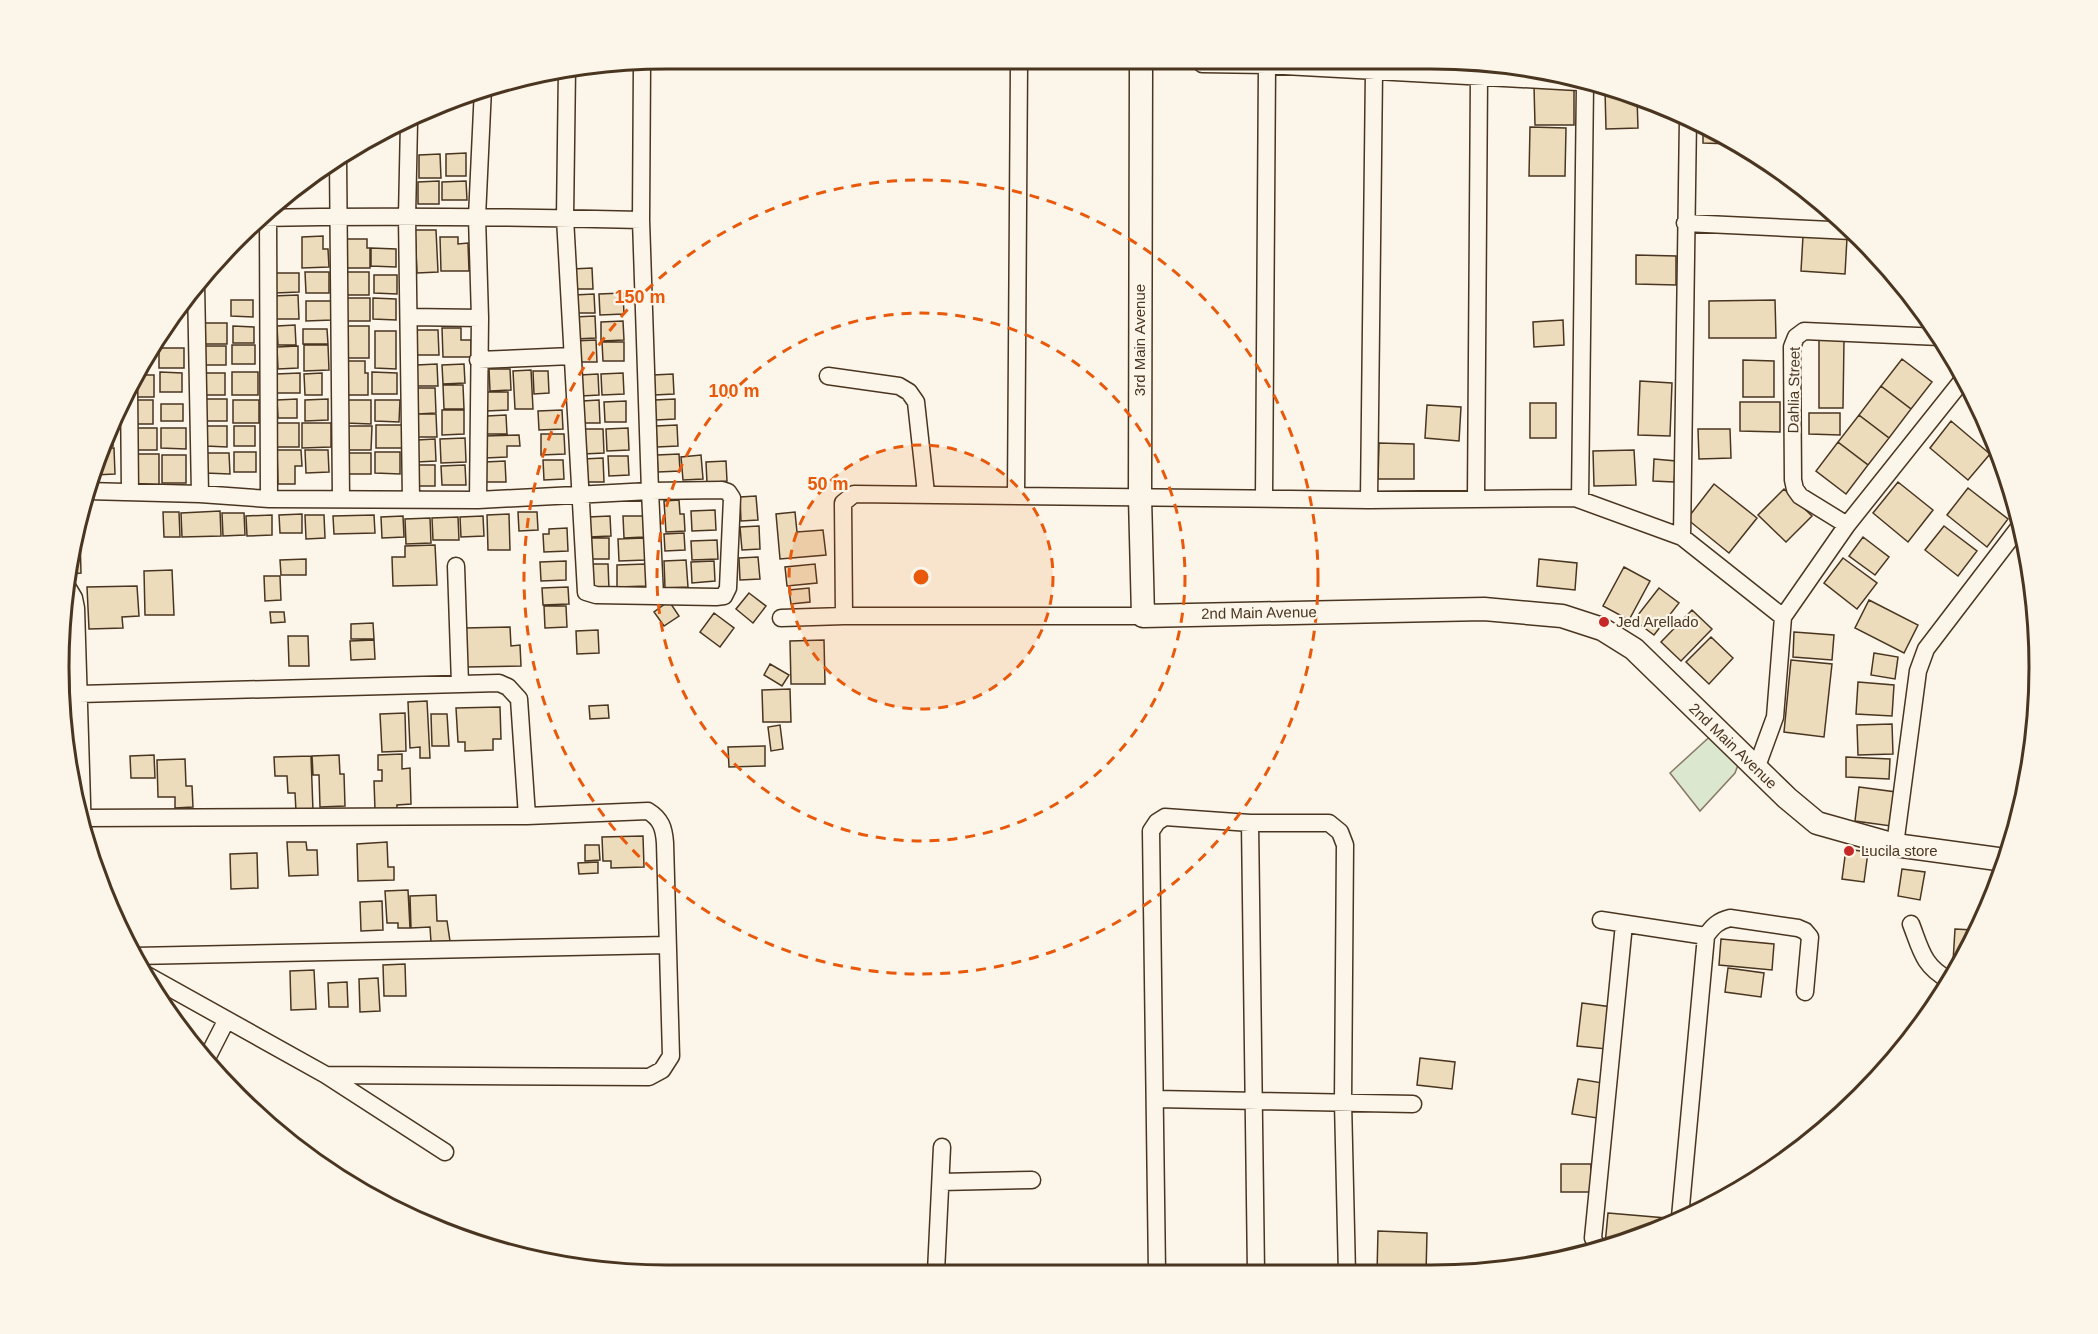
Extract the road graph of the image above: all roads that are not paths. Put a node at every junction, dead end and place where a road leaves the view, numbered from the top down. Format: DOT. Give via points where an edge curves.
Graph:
graph roads {
  1 [pos="1019,69"];
  2 [pos="1141,69"];
  3 [pos="1267,69"];
  4 [pos="1338,69"];
  5 [pos="642,70"];
  6 [pos="1374,71"];
  7 [pos="1479,76"];
  8 [pos="567,77"];
  9 [pos="1549,80"];
  10 [pos="1585,89"];
  11 [pos="483,99"];
  12 [pos="409,128"];
  13 [pos="1688,128"];
  14 [pos="338,168"];
  15 [pos="274,216"];
  16 [pos="337,216"];
  17 [pos="406,217"];
  18 [pos="477,217"];
  19 [pos="565,218"];
  20 [pos="641,220"];
  21 [pos="1685,223"];
  22 [pos="265,224"];
  23 [pos="1839,230"];
  24 [pos="196,299"];
  25 [pos="409,317"];
  26 [pos="480,318"];
  27 [pos="1929,337"];
  28 [pos="572,356"];
  29 [pos="478,360"];
  30 [pos="828,376"];
  31 [pos="1958,386"];
  32 [pos="129,407"];
  33 [pos="96,491"];
  34 [pos="650,491"];
  35 [pos="130,492"];
  36 [pos="926,493"];
  37 [pos="200,494"];
  38 [pos="580,494"];
  39 [pos="1016,496"];
  40 [pos="1140,497"];
  41 [pos="1264,498"];
  42 [pos="1476,498"];
  43 [pos="269,499"];
  44 [pos="341,499"];
  45 [pos="411,499"];
  46 [pos="1369,500"];
  47 [pos="1580,500"];
  48 [pos="478,501"];
  49 [pos="1847,525"];
  50 [pos="2014,534"];
  51 [pos="1682,537"];
  52 [pos="456,566"];
  53 [pos="655,596"];
  54 [pos="73,597"];
  55 [pos="844,616"];
  56 [pos="1143,616"];
  57 [pos="1783,617"];
  58 [pos="781,618"];
  59 [pos="460,684"];
  60 [pos="79,694"];
  61 [pos="1756,769"];
  62 [pos="82,792"];
  63 [pos="527,816"];
  64 [pos="1250,823"];
  65 [pos="91,827"];
  66 [pos="1895,845"];
  67 [pos="1997,859"];
  68 [pos="1601,920"];
  69 [pos="1624,924"];
  70 [pos="1911,924"];
  71 [pos="1706,936"];
  72 [pos="667,945"];
  73 [pos="144,956"];
  74 [pos="1942,977"];
  75 [pos="159,982"];
  76 [pos="1805,992"];
  77 [pos="226,1021"];
  78 [pos="210,1052"];
  79 [pos="326,1076"];
  80 [pos="1156,1099"];
  81 [pos="1253,1102"];
  82 [pos="1343,1102"];
  83 [pos="1413,1104"];
  84 [pos="942,1147"];
  85 [pos="444,1152"];
  86 [pos="1032,1180"];
  87 [pos="941,1182"];
  88 [pos="1681,1210"];
  89 [pos="1595,1242"];
  90 [pos="936,1265"];
  91 [pos="1157,1265"];
  92 [pos="1256,1265"];
  93 [pos="1347,1265"];
  1 -- 39 [label="street"];
  2 -- 40 [label="street, 3rd Main Avenue"];
  3 -- 41 [label="street"];
  4 -- 6 [label="street"];
  5 -- 20 [label="street"];
  6 -- 7 [label="street"];
  6 -- 46 [label="street"];
  7 -- 9 [label="street"];
  7 -- 42 [label="street"];
  8 -- 19 [label="street"];
  10 -- 47 [label="street"];
  11 -- 18 [label="street"];
  12 -- 17 [label="street"];
  13 -- 21 [label="street"];
  14 -- 16 [label="street"];
  15 -- 16 [label="street"];
  16 -- 17 [label="street"];
  16 -- 44 [label="street"];
  17 -- 18 [label="street"];
  17 -- 25 [label="street"];
  18 -- 19 [label="street"];
  18 -- 26 [label="street"];
  19 -- 20 [label="street"];
  19 -- 28 [label="street"];
  20 -- 34 [label="street"];
  21 -- 23 [label="street"];
  21 -- 51 [label="street"];
  22 -- 43 [label="street"];
  24 -- 37 [label="street"];
  25 -- 26 [label="street"];
  25 -- 45 [label="street"];
  26 -- 29 [label="street"];
  27 -- 49 [label="street, Dahlia Street" via="1804,331 1796,337 1792,347 1795,489"];
  28 -- 29 [label="street"];
  28 -- 38 [label="street"];
  29 -- 48 [label="street"];
  30 -- 36 [label="street" via="899,386 909,392 916,402"];
  31 -- 49 [label="street"];
  32 -- 35 [label="street"];
  33 -- 35 [label="street"];
  34 -- 38 [label="street"];
  34 -- 53 [label="street"];
  34 -- 53 [label="street" via="722,490 732,498 728,588 724,596"];
  35 -- 37 [label="street"];
  36 -- 39 [label="street"];
  36 -- 55 [label="street" via="855,494 843,503"];
  37 -- 43 [label="street"];
  38 -- 48 [label="street"];
  38 -- 53 [label="street" via="586,592"];
  39 -- 40 [label="street"];
  40 -- 41 [label="street"];
  40 -- 56 [label="street, 3rd Main Avenue"];
  41 -- 46 [label="street"];
  42 -- 46 [label="street"];
  42 -- 47 [label="street"];
  43 -- 44 [label="street"];
  44 -- 45 [label="street"];
  45 -- 48 [label="street"];
  47 -- 51 [label="street"];
  49 -- 57 [label="street"];
  50 -- 66 [label="street" via="1926,649 1918,671"];
  51 -- 57 [label="street"];
  52 -- 59 [label="street"];
  54 -- 60 [label="street"];
  55 -- 56 [label="street, 2nd Main Avenue"];
  55 -- 58 [label="street, 2nd Main Avenue"];
  56 -- 61 [label="street, 2nd Main Avenue" via="1484,609 1562,616 1602,629 1634,649"];
  57 -- 61 [label="street" via="1774,717"];
  59 -- 60 [label="street"];
  59 -- 63 [label="street" via="499,683 519,699"];
  60 -- 62 [label="street"];
  61 -- 66 [label="street, 2nd Main Avenue" via="1817,823"];
  63 -- 65 [label="street"];
  63 -- 72 [label="street" via="648,811 656,816 664,828"];
  64 -- 80 [label="street" via="1165,817 1151,831"];
  64 -- 81 [label="street"];
  64 -- 82 [label="street" via="1329,823 1340,832 1345,845"];
  66 -- 67 [label="street, 2nd Main Avenue"];
  68 -- 69 [label="street"];
  69 -- 71 [label="street"];
  69 -- 89 [label="street"];
  70 -- 74 [label="street" via="1925,961"];
  71 -- 76 [label="street" via="1713,926 1730,918 1805,931 1810,937"];
  71 -- 88 [label="street"];
  72 -- 73 [label="street"];
  72 -- 79 [label="street" via="671,1056 662,1070 649,1077"];
  75 -- 77 [label="street"];
  77 -- 78 [label="street"];
  77 -- 79 [label="street"];
  79 -- 85 [label="street"];
  80 -- 81 [label="street"];
  80 -- 91 [label="street"];
  81 -- 82 [label="street"];
  81 -- 92 [label="street"];
  82 -- 83 [label="street"];
  82 -- 93 [label="street"];
  84 -- 87 [label="street"];
  86 -- 87 [label="street"];
  87 -- 90 [label="street"];
}
